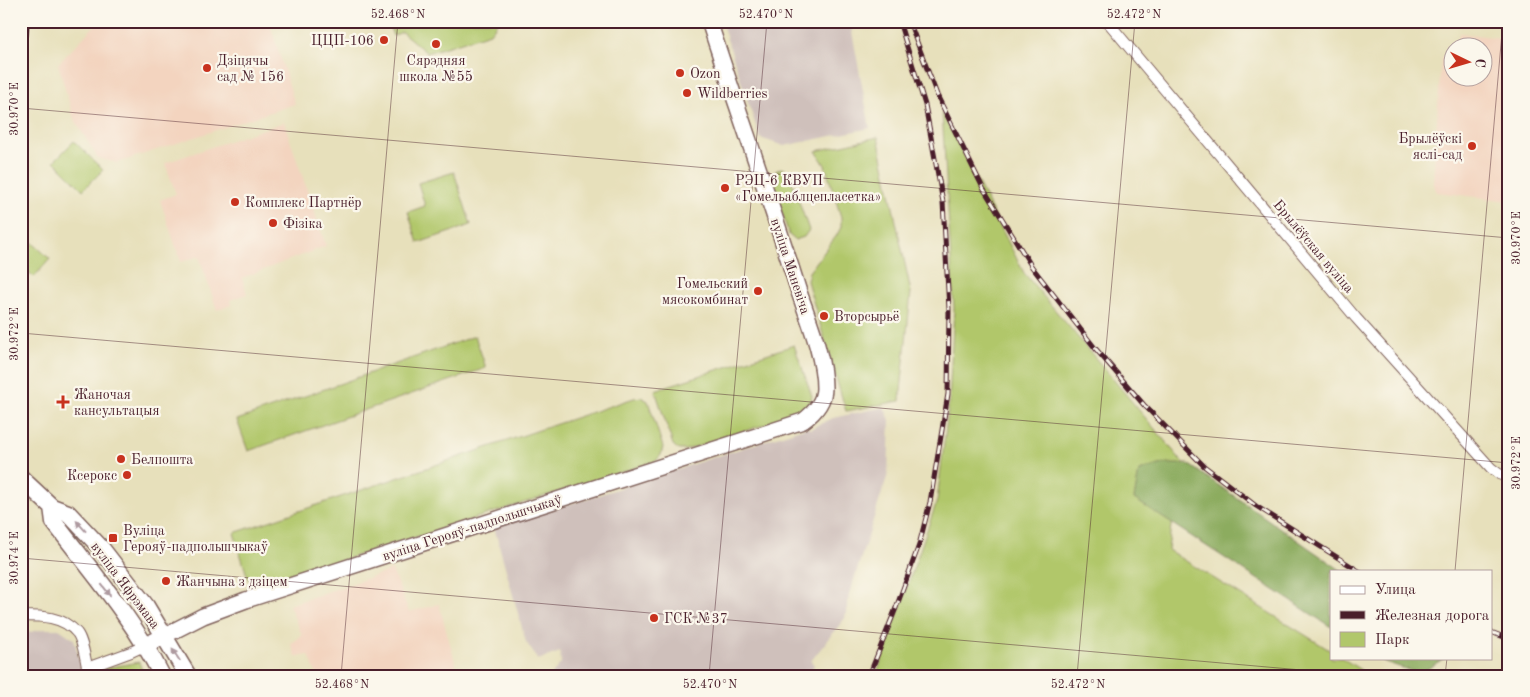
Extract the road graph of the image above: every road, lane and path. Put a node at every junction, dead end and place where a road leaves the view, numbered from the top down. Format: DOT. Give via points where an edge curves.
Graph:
graph roads {
  1 [pos="709,21"];
  2 [pos="1106,21"];
  3 [pos="803,422"];
  4 [pos="21,478"];
  5 [pos="1509,478"];
  6 [pos="52,507"];
  7 [pos="21,616"];
  8 [pos="163,635"];
  9 [pos="146,645"];
  10 [pos="88,672"];
  11 [pos="162,676"];
  12 [pos="188,676"];
  1 -- 3 [label="street, вуліца Маневіча" via="788,255 824,375 822,401"];
  2 -- 5 [label="street, Брылёўская вуліца" via="1375,339 1491,468"];
  3 -- 8 [label="street, вуліца Герояў-падпольшчыкаў" via="255,597"];
  4 -- 6 [label="main road, вуліца Яфрэмава"];
  8 -- 6 [label="main road, вуліца Яфрэмава, one-way" via="146,606 102,549 68,513"];
  6 -- 9 [label="main road, вуліца Яфрэмава, one-way" via="54,522"];
  7 -- 10 [label="street" via="44,616 68,626 77,634"];
  8 -- 9 [label="street, вуліца Герояў-падпольшчыкаў"];
  12 -- 8 [label="main road, вуліца Яфрэмава, one-way"];
  9 -- 10 [label="street"];
  9 -- 11 [label="main road, вуліца Яфрэмава"];
}
